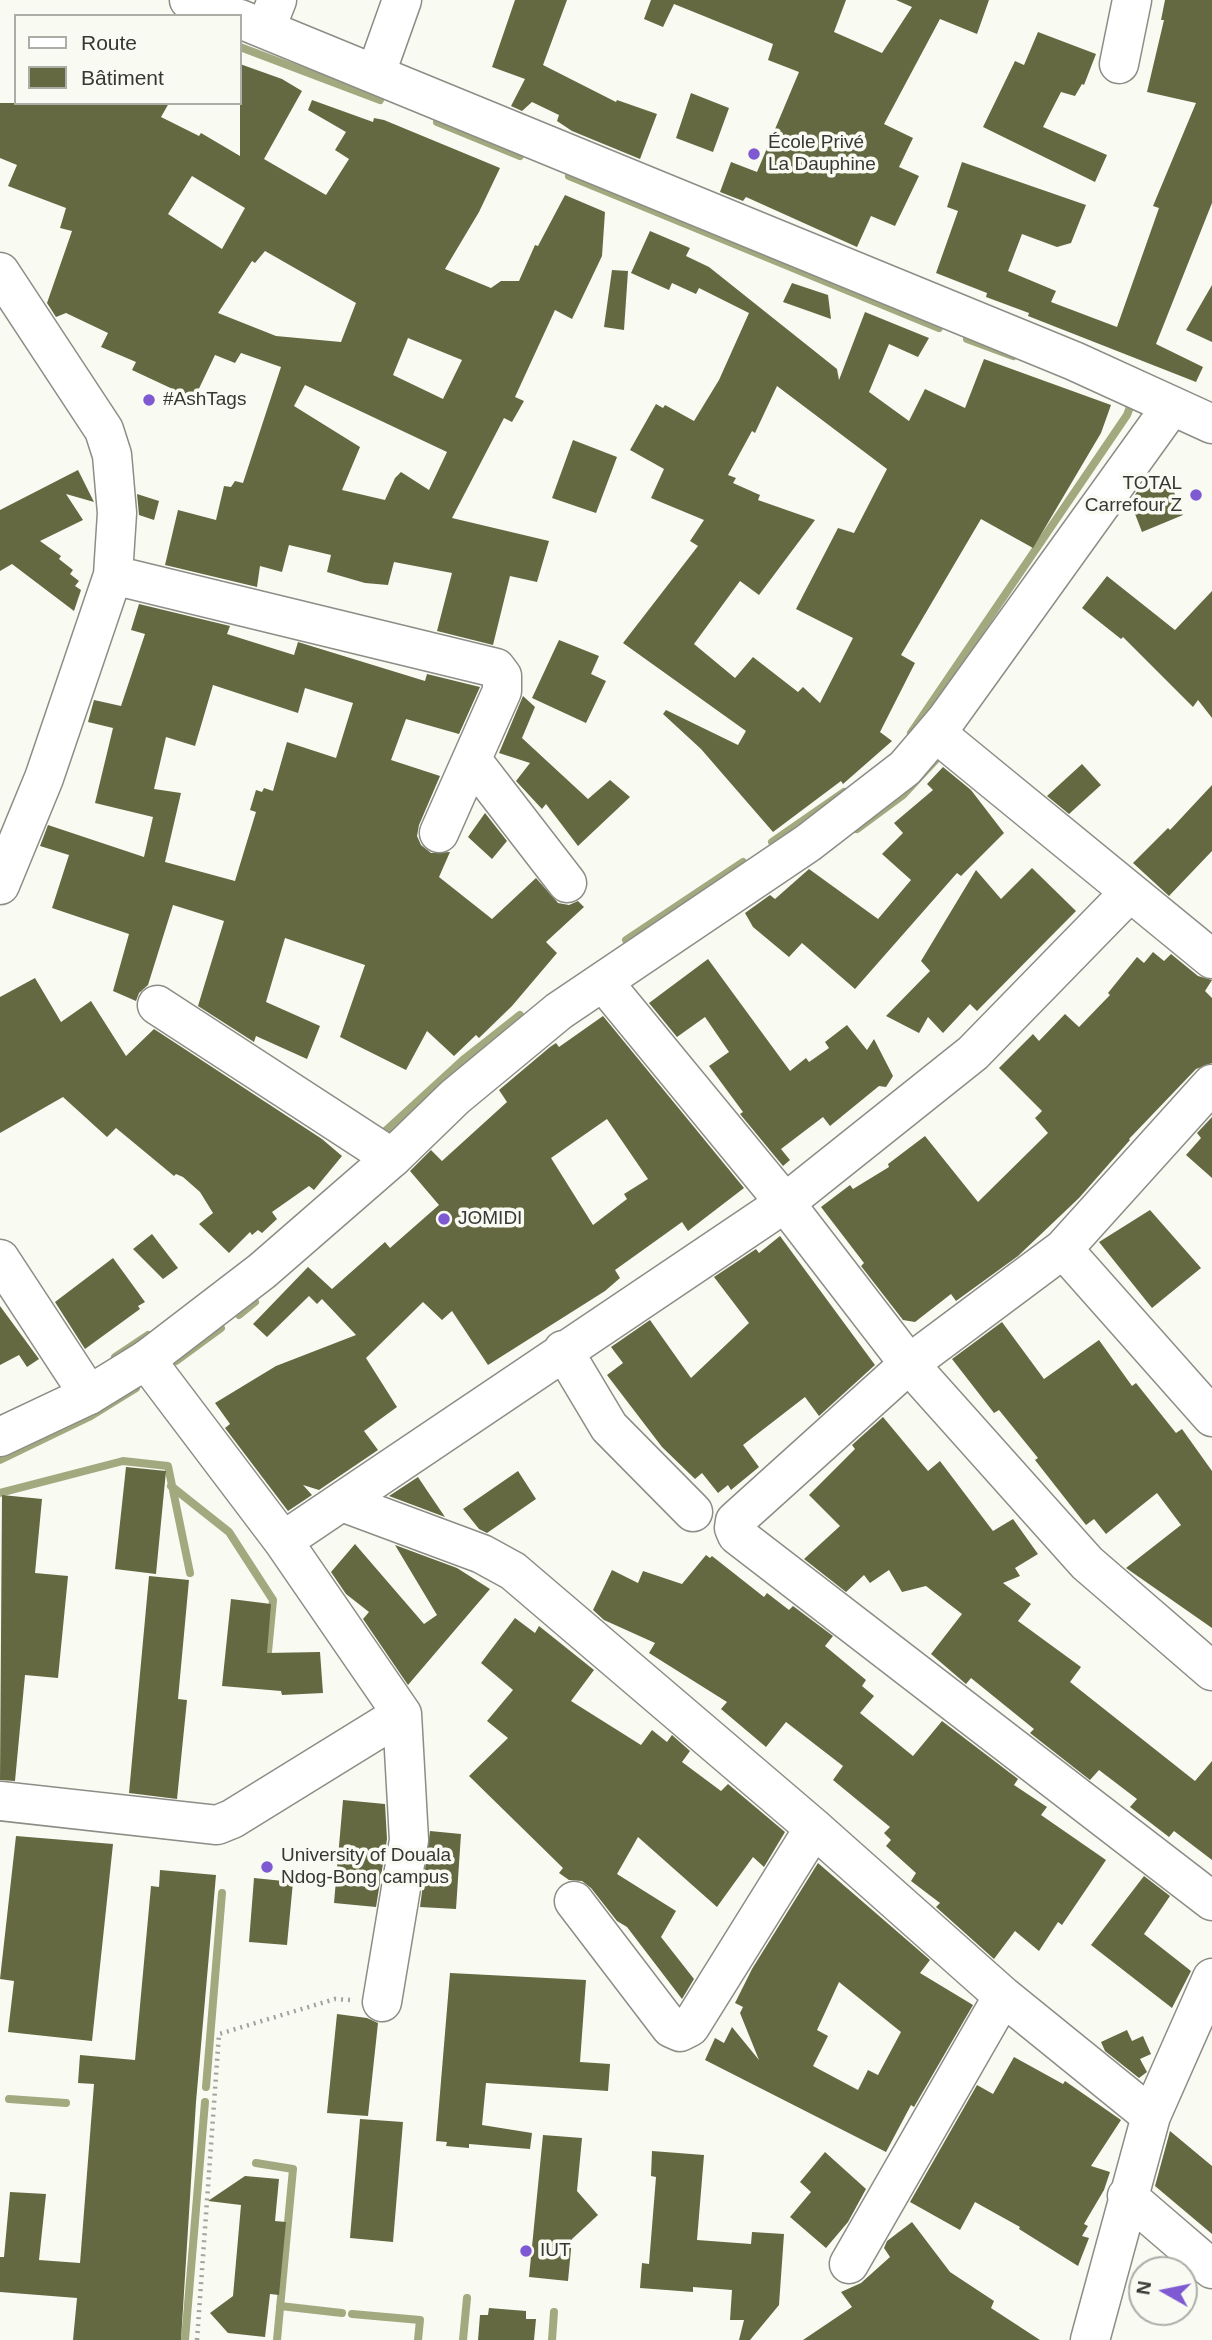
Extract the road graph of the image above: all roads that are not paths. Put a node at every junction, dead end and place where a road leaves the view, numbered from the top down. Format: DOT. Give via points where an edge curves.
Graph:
graph roads {
  1 [pos="189,0"];
  2 [pos="402,0"];
  3 [pos="1132,0"];
  4 [pos="254,16"];
  5 [pos="1119,64"];
  6 [pos="376,73"];
  7 [pos="0,272"];
  8 [pos="1171,407"];
  9 [pos="1212,424"];
  10 [pos="113,576"];
  11 [pos="936,733"];
  12 [pos="472,760"];
  13 [pos="439,833"];
  14 [pos="567,883"];
  15 [pos="0,885"];
  16 [pos="1130,891"];
  17 [pos="1212,959"];
  18 [pos="604,983"];
  19 [pos="156,1005"];
  20 [pos="1212,1084"];
  21 [pos="392,1157"];
  22 [pos="785,1203"];
  23 [pos="1063,1249"];
  24 [pos="0,1259"];
  25 [pos="563,1350"];
  26 [pos="146,1360"];
  27 [pos="909,1364"];
  28 [pos="89,1395"];
  29 [pos="1212,1416"];
  30 [pos="0,1437"];
  31 [pos="342,1502"];
  32 [pos="693,1512"];
  33 [pos="284,1541"];
  34 [pos="1212,1671"];
  35 [pos="402,1714"];
  36 [pos="0,1801"];
  37 [pos="814,1828"];
  38 [pos="574,1901"];
  39 [pos="1212,1901"];
  40 [pos="1212,1978"];
  41 [pos="1003,1997"];
  42 [pos="382,2002"];
  43 [pos="1151,2116"];
  44 [pos="1126,2196"];
  45 [pos="849,2264"];
  46 [pos="1211,2265"];
  47 [pos="1090,2340"];
  1 -- 4 [label="street"];
  2 -- 6 [label="street"];
  3 -- 5 [label="street"];
  4 -- 6 [label="street"];
  6 -- 8 [label="street" via="1074,361"];
  7 -- 10 [label="street" via="104,430 117,483"];
  8 -- 9 [label="street"];
  8 -- 11 [label="street"];
  10 -- 12 [label="street" via="496,668 502,676 502,691"];
  10 -- 15 [label="street" via="61,731"];
  11 -- 16 [label="street"];
  11 -- 18 [label="street" via="905,768 867,800"];
  12 -- 13 [label="street"];
  12 -- 14 [label="street"];
  16 -- 17 [label="street"];
  16 -- 22 [label="street" via="973,1054"];
  18 -- 21 [label="street" via="512,1049"];
  18 -- 22 [label="street"];
  19 -- 21 [label="street"];
  20 -- 23 [label="street"];
  21 -- 26 [label="street" via="262,1271"];
  22 -- 25 [label="street"];
  22 -- 27 [label="street"];
  23 -- 27 [label="street"];
  23 -- 29 [label="street"];
  24 -- 28 [label="street"];
  25 -- 31 [label="street"];
  25 -- 32 [label="street" via="609,1427"];
  26 -- 28 [label="street"];
  26 -- 33 [label="street"];
  27 -- 34 [label="street" via="1087,1563"];
  27 -- 39 [label="street" via="735,1521 737,1535"];
  28 -- 30 [label="street"];
  31 -- 33 [label="street"];
  31 -- 37 [label="street" via="482,1554 513,1571"];
  33 -- 35 [label="street"];
  35 -- 36 [label="street" via="217,1825"];
  35 -- 42 [label="street" via="410,1840"];
  37 -- 38 [label="street" via="690,2027 680,2032 671,2028"];
  37 -- 41 [label="street"];
  40 -- 43 [label="street"];
  41 -- 43 [label="street"];
  41 -- 45 [label="street"];
  43 -- 44 [label="street"];
  44 -- 46 [label="street"];
  44 -- 47 [label="street"];
}
